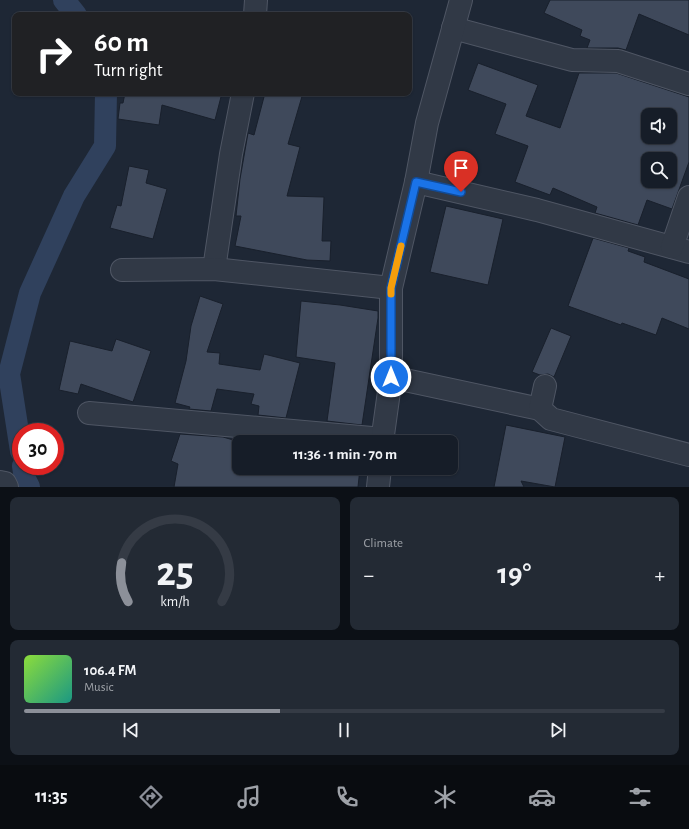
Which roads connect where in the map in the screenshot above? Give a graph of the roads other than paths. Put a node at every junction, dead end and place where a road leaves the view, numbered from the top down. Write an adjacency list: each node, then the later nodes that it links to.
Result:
1 (256, 0): 3 (street)
2 (461, 0): 4 (street)
3 (255, 12)
4 (453, 28): 5 (street); 7 (street)
5 (689, 84)
6 (242, 96): 10 (street)
7 (416, 182): 9 (street); 12 (street)
8 (689, 197): 9 (street)
9 (681, 249)
10 (214, 269): 11 (street); 12 (street)
11 (122, 270)
12 (391, 288): 13 (street)
13 (391, 377): 15 (street); 18 (street)
14 (545, 386): 15 (street)
15 (540, 410): 19 (street)
16 (89, 413): 17 (street)
17 (328, 435)
18 (383, 435)
19 (689, 455)
20 (379, 475): 23 (street)
21 (0, 482): 22 (street)
22 (7, 487)
23 (378, 487)

